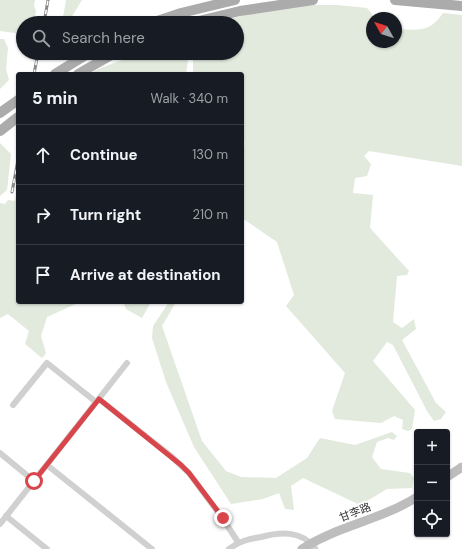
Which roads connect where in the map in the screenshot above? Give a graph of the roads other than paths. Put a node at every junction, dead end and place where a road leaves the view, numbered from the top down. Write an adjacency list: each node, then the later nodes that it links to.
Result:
1 (235, 0): 5 (main road)
2 (313, 0): 6 (main road)
3 (395, 0): 4 (main road)
4 (462, 6)
5 (172, 16)
6 (219, 16)
7 (77, 60): 9 (main road)
8 (103, 60): 10 (main road)
9 (58, 72)
10 (82, 72)
11 (16, 102): 12 (main road)
12 (1, 113)
13 (16, 119): 14 (main road)
14 (0, 131)
15 (127, 363): 16 (street)
16 (98, 400): 17 (street); 19 (street); 29 (street)
17 (13, 405)
18 (0, 453): 23 (street)
19 (47, 465): 23 (street); 32 (street)
20 (462, 467): 22 (main road)
21 (462, 474): 24 (main road)
22 (450, 475)
23 (34, 481): 27 (street)
24 (450, 483)
25 (414, 499): 30 (main road, 甘李路)
26 (414, 506): 30 (main road, 甘李路)
27 (6, 516): 28 (street); 31 (street)
28 (0, 524)
29 (238, 542): 30 (street); 33 (street)
30 (313, 546): 34 (main road, 甘李路)
31 (47, 549)
32 (152, 549)
33 (229, 549)
34 (302, 549)

